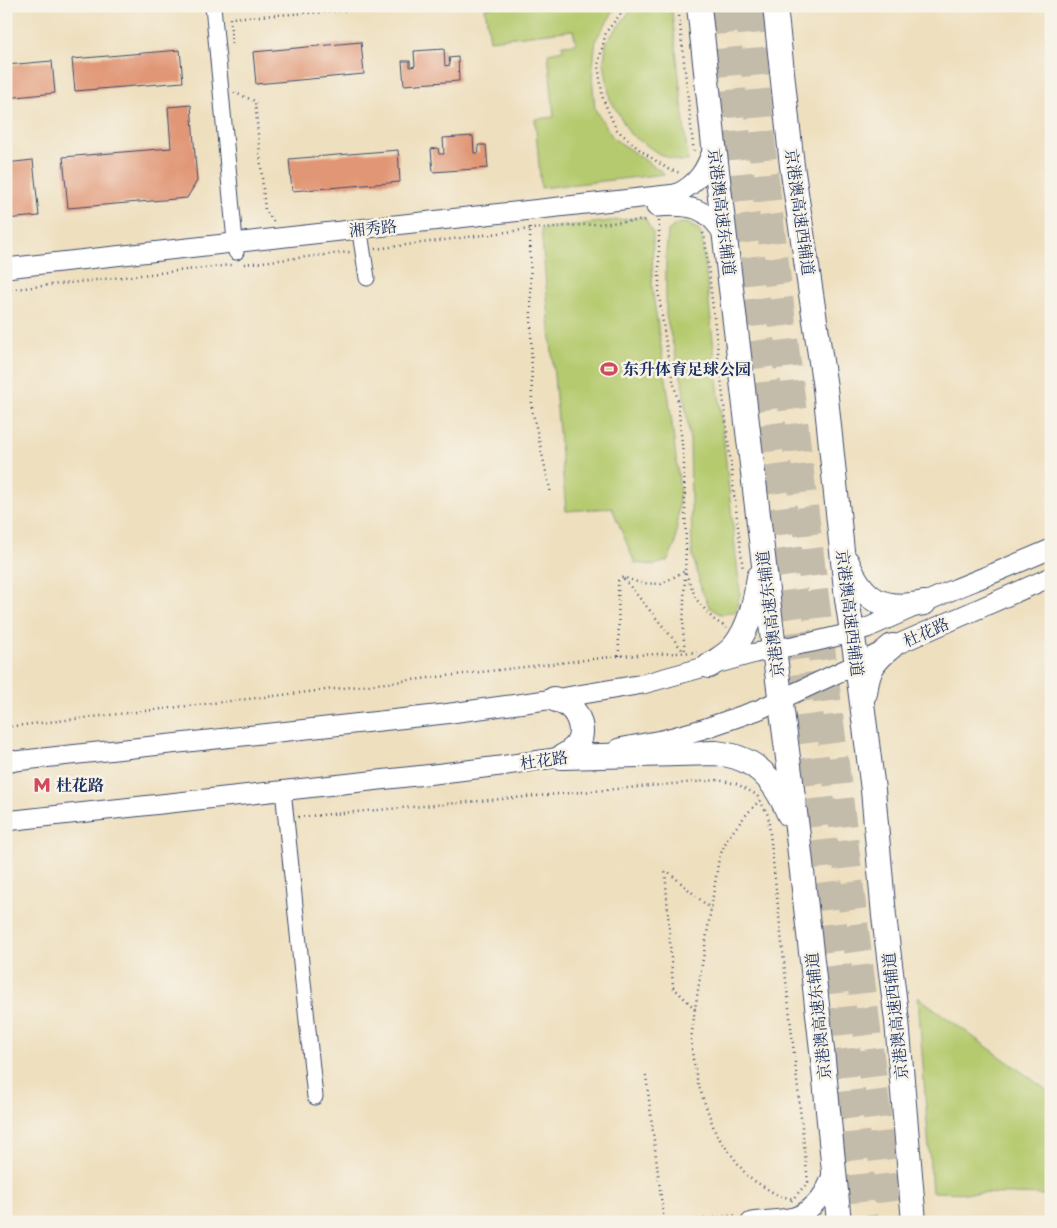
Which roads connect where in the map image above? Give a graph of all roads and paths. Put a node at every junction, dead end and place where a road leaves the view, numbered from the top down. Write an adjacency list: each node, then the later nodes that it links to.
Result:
1 (213, 6): 18 (street)
2 (446, 6): 7 (path)
3 (627, 6): 11 (path)
4 (678, 6): 10 (path)
5 (699, 6): 9 (main road, 京港澳高速东辅道)
6 (775, 6): 24 (main road, 京港澳高速西辅道)
7 (232, 46)
8 (234, 84): 13 (path)
9 (714, 146): 16 (main road, 京港澳高速东辅道); 18 (street, 湘秀路)
10 (694, 159)
11 (679, 178)
12 (659, 213): 14 (street, 湘秀路); 14 (path); 16 (street, 湘秀路); 28 (path)
13 (274, 224)
14 (530, 225): 17 (street, 湘秀路); 17 (path); 23 (path)
15 (702, 229): 27 (path)
16 (726, 238): 26 (main road, 京港澳高速东辅道)
17 (362, 245): 18 (street, 湘秀路); 18 (path); 21 (street)
18 (237, 256): 19 (street, 湘秀路); 20 (street, 湘秀路); 22 (path)
19 (6, 268)
20 (6, 278)
21 (367, 278)
22 (6, 290)
23 (551, 494)
24 (841, 547): 31 (main road); 32 (main road, 京港澳高速西辅道)
25 (1051, 549): 31 (street, 杜花路)
26 (763, 551): 35 (main road, 京港澳高速东辅道); 38 (main road)
27 (743, 570)
28 (685, 571): 30 (path); 33 (path); 36 (path)
29 (1051, 576): 34 (street, 杜花路)
30 (623, 577): 36 (path); 37 (path)
31 (924, 603): 32 (street, 杜花路)
32 (851, 633): 35 (street, 杜花路); 39 (main road, 京港澳高速西辅道)
33 (725, 634)
34 (892, 646): 39 (street, 杜花路); 42 (main road)
35 (774, 649): 38 (street, 杜花路); 41 (main road, 京港澳高速东辅道)
36 (685, 653): 37 (path); 38 (path)
37 (619, 656): 43 (path)
38 (704, 659): 40 (street, 杜花路)
39 (857, 664): 41 (street, 杜花路); 42 (main road, 京港澳高速西辅道)
40 (554, 699): 44 (main road); 45 (street, 杜花路)
41 (781, 700): 44 (street, 杜花路); 52 (main road, 京港澳高速东辅道)
42 (864, 722): 64 (main road, 京港澳高速西辅道)
43 (6, 727)
44 (562, 757): 46 (street, 杜花路); 52 (main road)
45 (8, 761)
46 (283, 790): 48 (street, 杜花路); 49 (street)
47 (760, 800): 49 (path); 53 (path); 58 (path)
48 (29, 818): 50 (street, 杜花路); 51 (street)
49 (286, 818): 56 (street)
50 (6, 821)
51 (6, 827)
52 (798, 836): 57 (main road, 京港澳高速东辅道)
53 (711, 909): 54 (path); 54 (path)
54 (695, 1009): 58 (path)
55 (646, 1075): 61 (path)
56 (316, 1097)
57 (834, 1167): 60 (street); 63 (main road, 京港澳高速东辅道)
58 (793, 1199): 59 (path)
59 (788, 1205)
60 (748, 1218): 62 (path)
61 (664, 1222)
62 (679, 1222)
63 (839, 1222)
64 (914, 1222)

